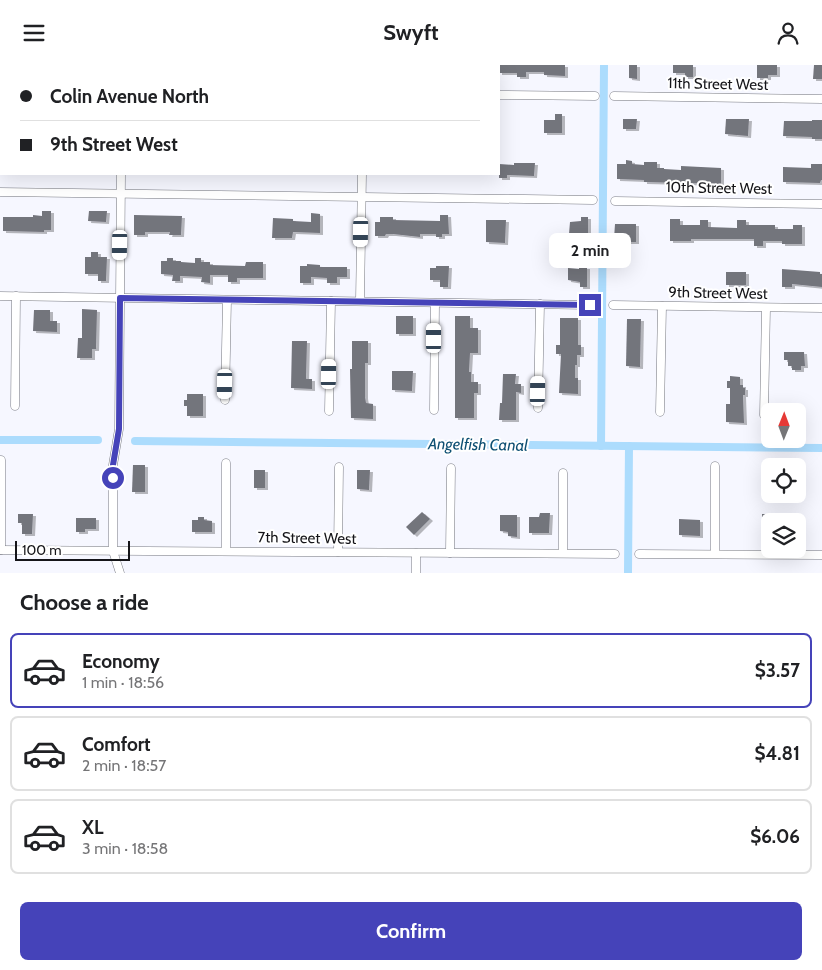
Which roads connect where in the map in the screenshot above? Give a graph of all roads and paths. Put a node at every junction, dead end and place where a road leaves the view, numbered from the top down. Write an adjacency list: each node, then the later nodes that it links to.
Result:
1 (500, 95): 2 (street)
2 (595, 96)
3 (614, 96): 4 (street, 11th Street West)
4 (822, 99)
5 (121, 175): 8 (street)
6 (362, 175): 9 (street)
7 (0, 191): 8 (street)
8 (121, 193): 9 (street); 15 (street)
9 (361, 197): 10 (street); 18 (street)
10 (593, 200)
11 (615, 201): 12 (street, 10th Street West)
12 (822, 203)
13 (0, 296): 14 (street)
14 (16, 297): 15 (street); 28 (street)
15 (120, 298): 16 (street); 40 (street)
16 (227, 300): 17 (street); 26 (street)
17 (330, 301): 18 (street); 31 (street)
18 (360, 301): 19 (street)
19 (435, 303): 20 (street); 30 (street)
20 (540, 304): 21 (street); 29 (street)
21 (590, 305)
22 (613, 305): 23 (street, 9th Street West)
23 (662, 306): 24 (street, 9th Street West); 32 (street)
24 (766, 307): 25 (street, 9th Street West); 27 (street)
25 (822, 308)
26 (225, 401)
27 (764, 403)
28 (15, 405)
29 (538, 408)
30 (434, 409)
31 (329, 411)
32 (660, 412)
33 (1, 460): 39 (street)
34 (226, 463): 41 (street)
35 (714, 465): 48 (street)
36 (339, 467): 42 (street)
37 (451, 468): 44 (street)
38 (563, 473): 45 (street)
39 (0, 550): 40 (street, 7th Street West)
40 (113, 551): 41 (street, 7th Street West); 50 (street)
41 (226, 551): 42 (street, 7th Street West)
42 (338, 552): 43 (street, 7th Street West)
43 (416, 553): 44 (street, 7th Street West); 51 (street)
44 (450, 553): 45 (street, 7th Street West)
45 (564, 553): 46 (street, 7th Street West)
46 (615, 554)
47 (639, 554): 48 (street)
48 (715, 555): 49 (street)
49 (822, 555)
50 (120, 573)
51 (416, 573)

